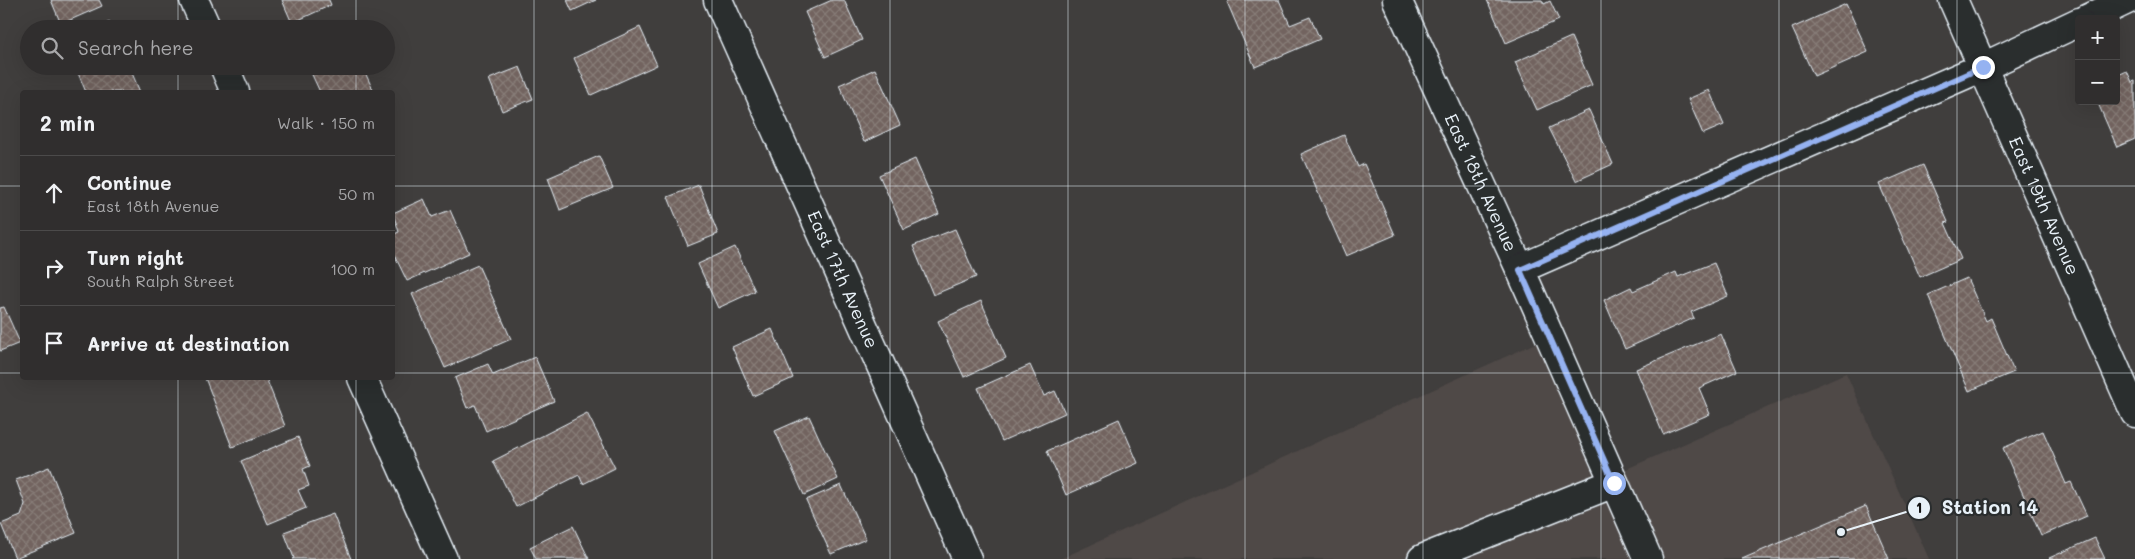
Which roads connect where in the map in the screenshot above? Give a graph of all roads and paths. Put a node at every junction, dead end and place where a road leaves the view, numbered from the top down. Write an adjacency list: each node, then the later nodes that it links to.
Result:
1 (194, 0): 7 (street)
2 (718, 0): 17 (street, East 17th Avenue)
3 (1397, 0): 12 (street, East 18th Avenue)
4 (1953, 0): 9 (street, East 19th Avenue)
5 (2127, 0): 6 (street)
6 (2095, 15)
7 (203, 20)
8 (2075, 24): 9 (street)
9 (1983, 67): 12 (street); 14 (street, East 19th Avenue)
10 (228, 75): 11 (street)
11 (234, 90)
12 (1520, 270): 15 (street, East 18th Avenue)
13 (363, 380): 16 (street)
14 (2135, 412)
15 (1614, 483): 18 (street); 19 (street, East 18th Avenue)
16 (443, 559)
17 (967, 559)
18 (1422, 559)
19 (1648, 559)

